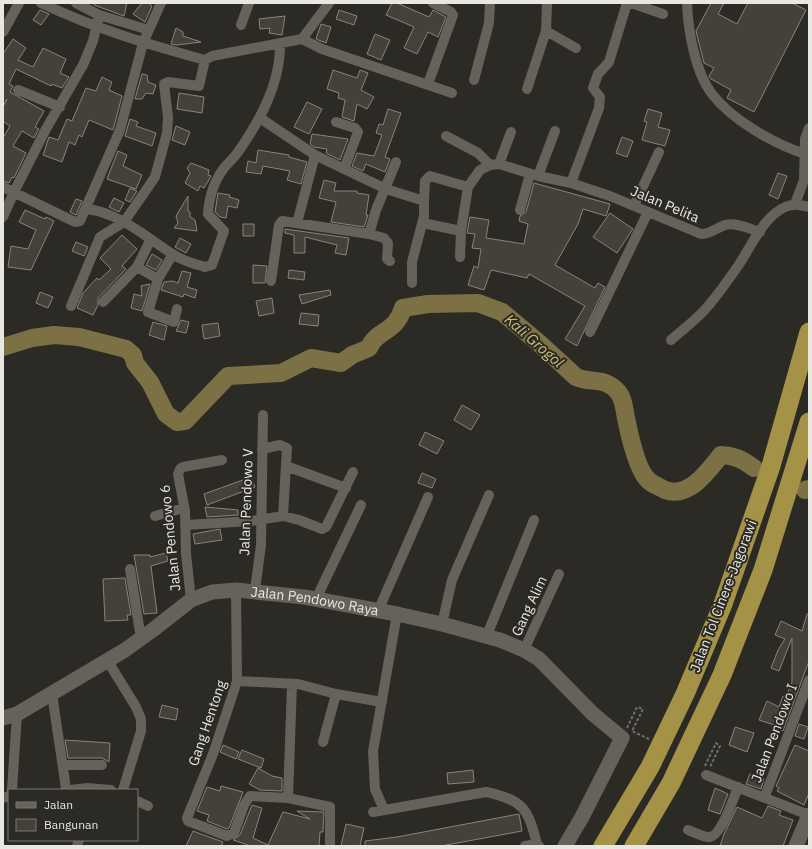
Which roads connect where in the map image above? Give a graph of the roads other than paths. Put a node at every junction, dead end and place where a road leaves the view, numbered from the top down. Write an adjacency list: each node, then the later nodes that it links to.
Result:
1 (19, 3): 19 (street)
2 (41, 3): 16 (street)
3 (76, 3): 14 (street)
4 (161, 3): 17 (street)
5 (249, 3): 15 (street)
6 (329, 3): 20 (street)
7 (433, 3): 26 (street)
8 (490, 3): 25 (street)
9 (547, 3): 18 (street)
10 (627, 3): 44 (street)
11 (631, 3): 13 (street)
12 (687, 3): 38 (street)
13 (663, 14)
14 (99, 15): 16 (street); 17 (street)
15 (241, 26)
16 (96, 28): 22 (street); 30 (street)
17 (149, 30): 22 (street)
18 (546, 31): 23 (street); 27 (street)
19 (3, 32)
20 (302, 39): 21 (street); 26 (street)
21 (280, 43): 24 (street); 31 (street)
22 (143, 44): 24 (street); 52 (street)
23 (576, 48)
24 (205, 60): 56 (street)
25 (474, 80)
26 (428, 84): 29 (street)
27 (527, 89)
28 (18, 90): 30 (street)
29 (452, 93)
30 (60, 107): 48 (street)
31 (260, 118): 39 (street); 63 (street)
32 (336, 122): 42 (street)
33 (809, 128): 38 (street)
34 (555, 131): 43 (street)
35 (511, 132): 41 (street)
36 (446, 136): 41 (street)
37 (659, 152): 50 (street)
38 (805, 154): 51 (street)
39 (315, 155): 42 (street); 57 (street)
40 (396, 162): 47 (street)
41 (495, 164): 43 (street, Jalan Pelita); 46 (street)
42 (344, 169): 47 (street)
43 (534, 175): 44 (street, Jalan Pelita); 53 (street)
44 (571, 183): 50 (street, Jalan Pelita)
45 (3, 186): 48 (street)
46 (468, 187): 49 (street); 59 (street)
47 (386, 189): 49 (street); 61 (street)
48 (14, 192): 52 (street); 55 (street)
49 (424, 201): 58 (street)
50 (634, 206): 54 (street, Jalan Pelita)
51 (802, 206): 60 (street)
52 (86, 209): 56 (street)
53 (520, 210)
54 (648, 212): 60 (street, Jalan Pelita); 73 (street)
55 (3, 217)
56 (124, 222): 62 (street); 71 (street)
57 (297, 223): 61 (street); 68 (street)
58 (423, 223): 59 (street); 69 (street)
59 (461, 231): 64 (street)
60 (760, 232): 75 (street)
61 (369, 234): 65 (street)
62 (151, 239): 63 (street); 66 (street)
63 (173, 254): 67 (street)
64 (460, 257)
65 (390, 261)
66 (137, 267): 67 (street); 70 (street)
67 (158, 279): 72 (street)
68 (271, 281)
69 (412, 283)
70 (103, 302)
71 (71, 306)
72 (177, 309)
73 (590, 332)
74 (809, 332): 132 (highway, Jalan Tol Cinere-Jagorawi)
75 (671, 340)
76 (263, 415): 78 (street, Jalan Pendowo V)
77 (809, 422): 133 (highway, Jalan Tol Cinere-Jagorawi)
78 (262, 449): 80 (street); 89 (street, Jalan Pendowo V)
79 (222, 460): 86 (street, Jalan Pendowo 6)
80 (286, 466): 82 (street); 88 (street)
81 (353, 472): 82 (street)
82 (346, 488): 88 (street)
83 (489, 495): 100 (street)
84 (428, 498): 98 (street)
85 (361, 505): 96 (street)
86 (184, 508): 87 (street); 91 (street, Jalan Pendowo 6)
87 (155, 516)
88 (283, 516): 89 (street)
89 (260, 520): 91 (street); 95 (street, Jalan Pendowo V)
90 (534, 520): 101 (street)
91 (186, 525): 97 (street, Jalan Pendowo 6)
92 (130, 569): 102 (street)
93 (559, 574): 103 (street, Gang Alim)
94 (236, 590): 95 (street, Jalan Pendowo Raya); 97 (street, Jalan Pendowo Raya); 106 (street, Gang Hentong)
95 (256, 590): 96 (street, Jalan Pendowo Raya)
96 (316, 599): 98 (street, Jalan Pendowo Raya)
97 (191, 600): 102 (street, Jalan Pendowo Raya)
98 (378, 611): 99 (street, Jalan Pendowo Raya)
99 (397, 614): 100 (street, Jalan Pendowo Raya); 110 (street)
100 (442, 624): 101 (street, Jalan Pendowo Raya)
101 (487, 635): 103 (street, Jalan Pendowo Raya)
102 (141, 639): 104 (street, Jalan Pendowo Raya)
103 (524, 650): 131 (street, Jalan Pendowo Raya)
104 (107, 660): 108 (street, Jalan Pendowo Raya); 119 (street)
105 (809, 680): 120 (street, Jalan Pendowo I)
106 (236, 681): 107 (street); 121 (street, Gang Hentong)
107 (292, 684): 109 (street); 121 (street)
108 (52, 692): 111 (street, Jalan Pendowo Raya); 113 (street)
109 (336, 694): 110 (street); 112 (street)
110 (382, 702): 124 (street)
111 (10, 716): 117 (street)
112 (323, 742)
113 (63, 765): 114 (street); 118 (street)
114 (102, 765)
115 (705, 771): 116 (street)
116 (738, 787): 120 (street); 127 (street)
117 (12, 789)
118 (66, 789)
119 (123, 789)
120 (765, 796): 126 (street)
121 (288, 798): 129 (street)
122 (138, 801): 123 (street)
123 (148, 806)
124 (384, 810): 125 (street); 128 (street)
125 (373, 812)
126 (809, 815): 134 (street)
127 (688, 830)
128 (538, 845): 130 (street)
129 (330, 846)
130 (525, 846)
131 (565, 846)
132 (604, 846)
133 (634, 846)
134 (796, 846)

